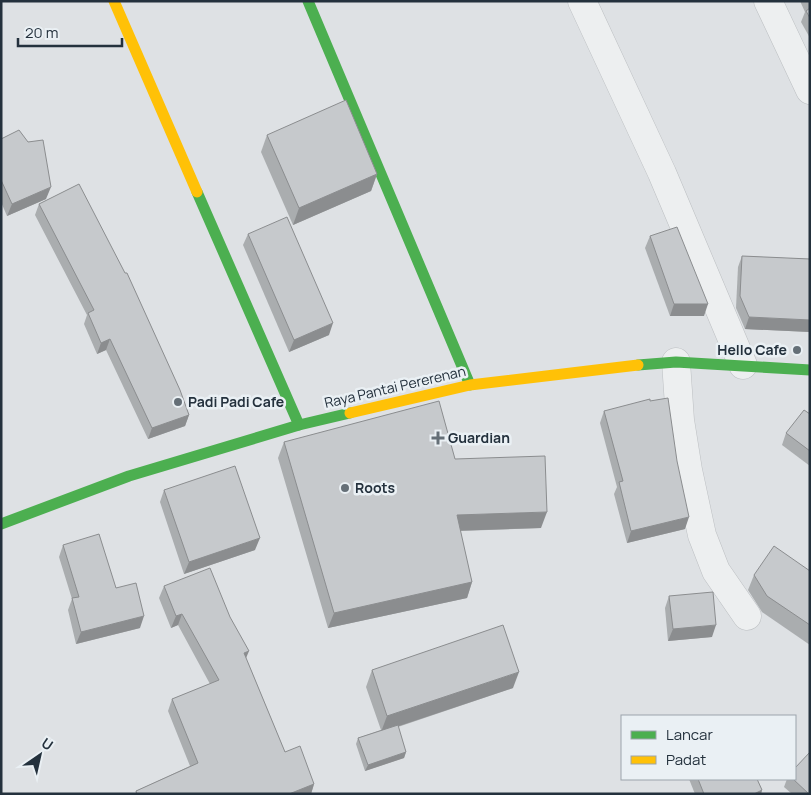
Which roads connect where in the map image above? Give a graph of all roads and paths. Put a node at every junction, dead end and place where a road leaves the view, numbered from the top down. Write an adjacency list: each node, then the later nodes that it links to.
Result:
1 (114, 1): 10 (street)
2 (308, 1): 9 (street)
3 (582, 1): 7 (street)
4 (768, 1): 5 (street)
5 (810, 90)
6 (676, 362): 7 (street, Raya Pantai Pererenan); 9 (street, Raya Pantai Pererenan); 12 (street)
7 (743, 365): 8 (street, Raya Pantai Pererenan)
8 (810, 370)
9 (470, 385): 10 (street, Raya Pantai Pererenan)
10 (299, 425): 11 (street, Raya Pantai Pererenan)
11 (1, 524)
12 (747, 616)

